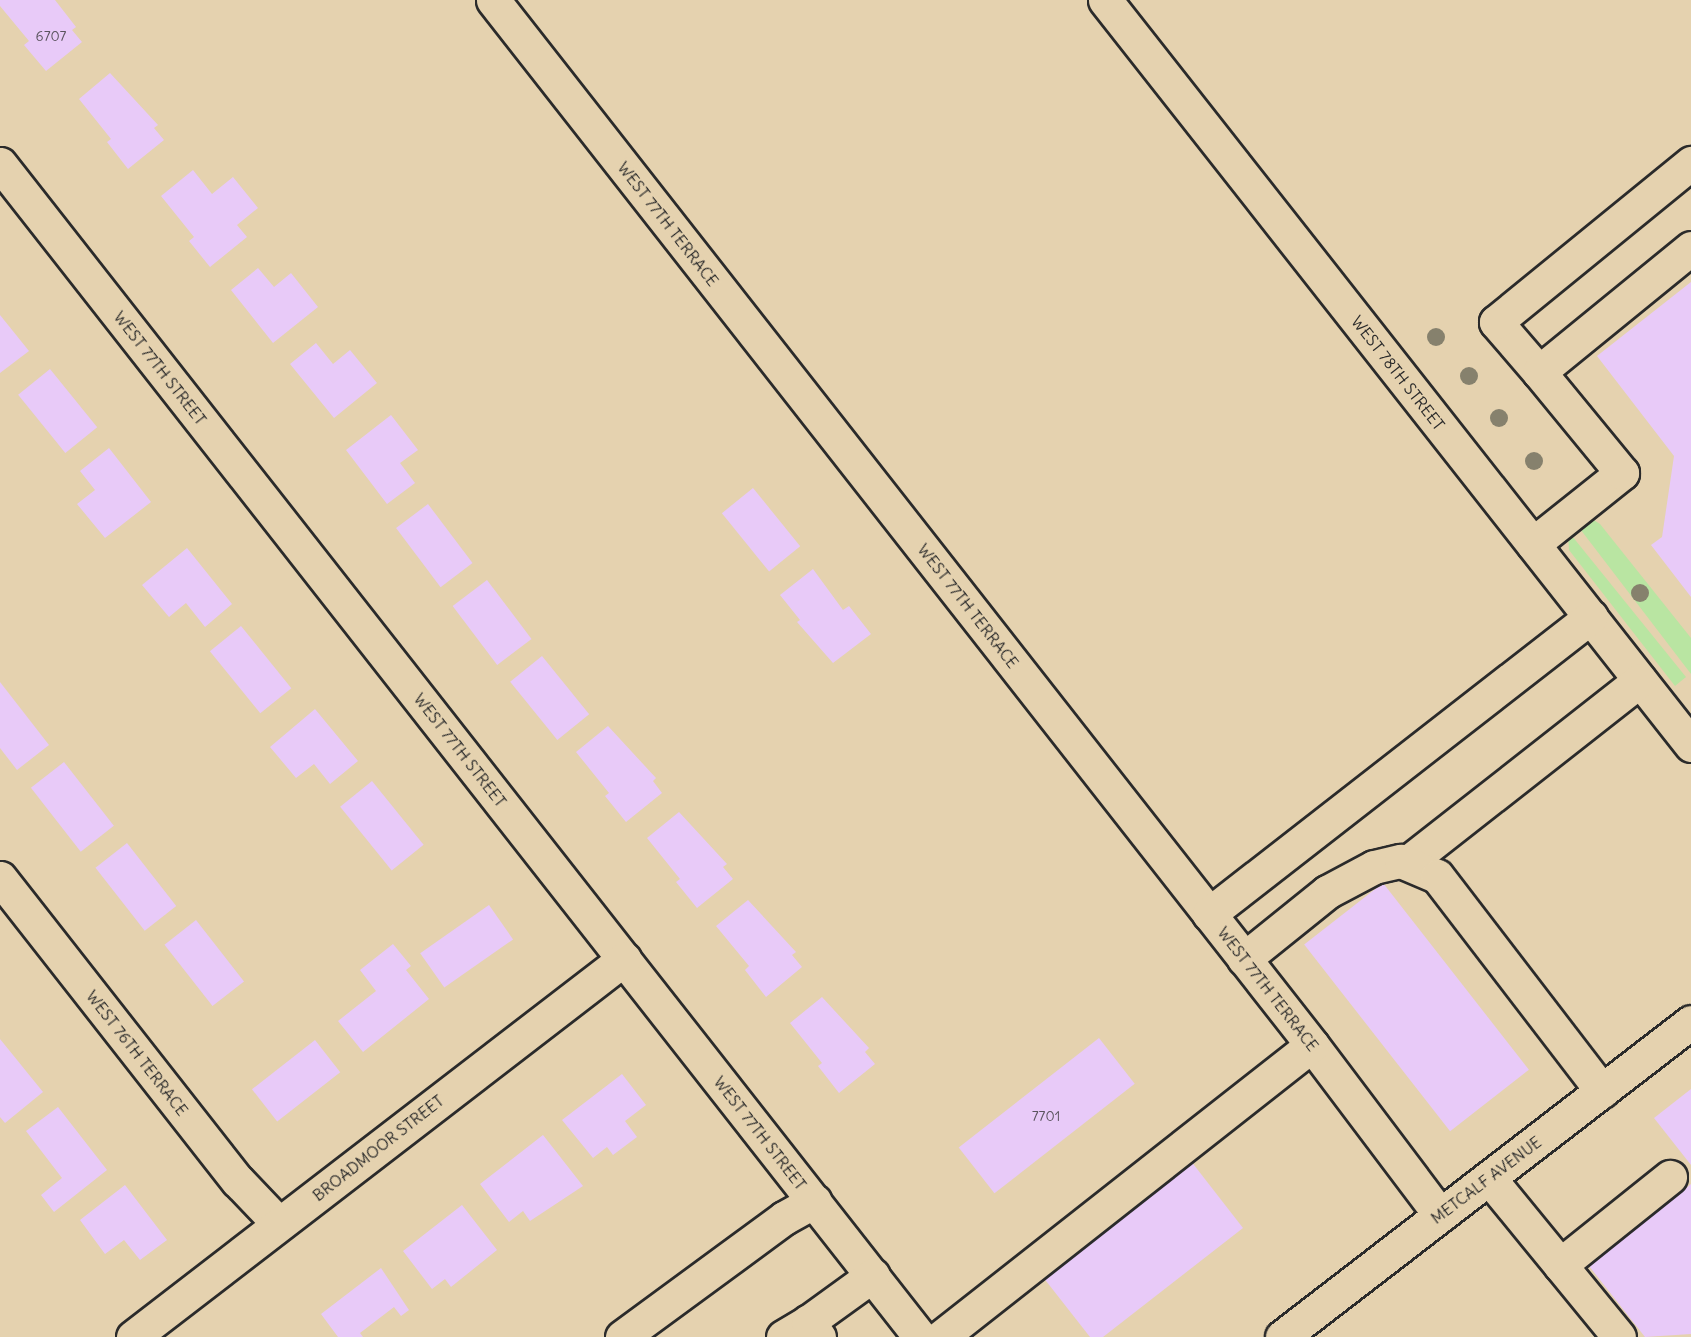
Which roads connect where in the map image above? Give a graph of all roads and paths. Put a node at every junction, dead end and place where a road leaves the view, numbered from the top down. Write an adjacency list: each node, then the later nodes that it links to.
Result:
1 (493, 0): 13 (street, WEST 77TH TERRACE)
2 (1105, 0): 7 (street, WEST 78TH STREET)
3 (1691, 163): 6 (street)
4 (0, 164): 14 (street, WEST 77TH STREET)
5 (1691, 248): 6 (street)
6 (1539, 372): 7 (street)
7 (1533, 544): 8 (street, WEST 78TH STREET)
8 (1591, 617): 9 (street, WEST 78TH STREET); 13 (street)
9 (1640, 680): 10 (street, WEST 78TH STREET); 11 (street)
10 (1691, 745)
11 (1407, 864): 15 (street); 18 (street)
12 (0, 878): 23 (street, WEST 76TH TERRACE)
13 (1209, 914): 15 (street, WEST 77TH TERRACE)
14 (624, 959): 21 (street, WEST 77TH STREET); 23 (street, BROADMOOR STREET)
15 (1244, 959): 17 (street, WEST 77TH TERRACE)
16 (1691, 1022): 18 (street, METCALF AVENUE)
17 (1312, 1045): 22 (street, WEST 77TH TERRACE); 31 (street)
18 (1602, 1091): 20 (street, METCALF AVENUE)
19 (1670, 1177): 24 (street)
20 (1489, 1178): 22 (street, METCALF AVENUE); 24 (street)
21 (814, 1202): 25 (street, WEST 77TH STREET); 27 (street)
22 (1440, 1215): 28 (street, METCALF AVENUE)
23 (279, 1224): 29 (street, BROADMOOR STREET)
24 (1560, 1265): 32 (street)
25 (873, 1275): 26 (street); 30 (street, WEST 77TH STREET)
26 (803, 1332)
27 (624, 1336)
28 (1284, 1336)
29 (133, 1337)
30 (920, 1337)
31 (941, 1337)
32 (1619, 1337)

